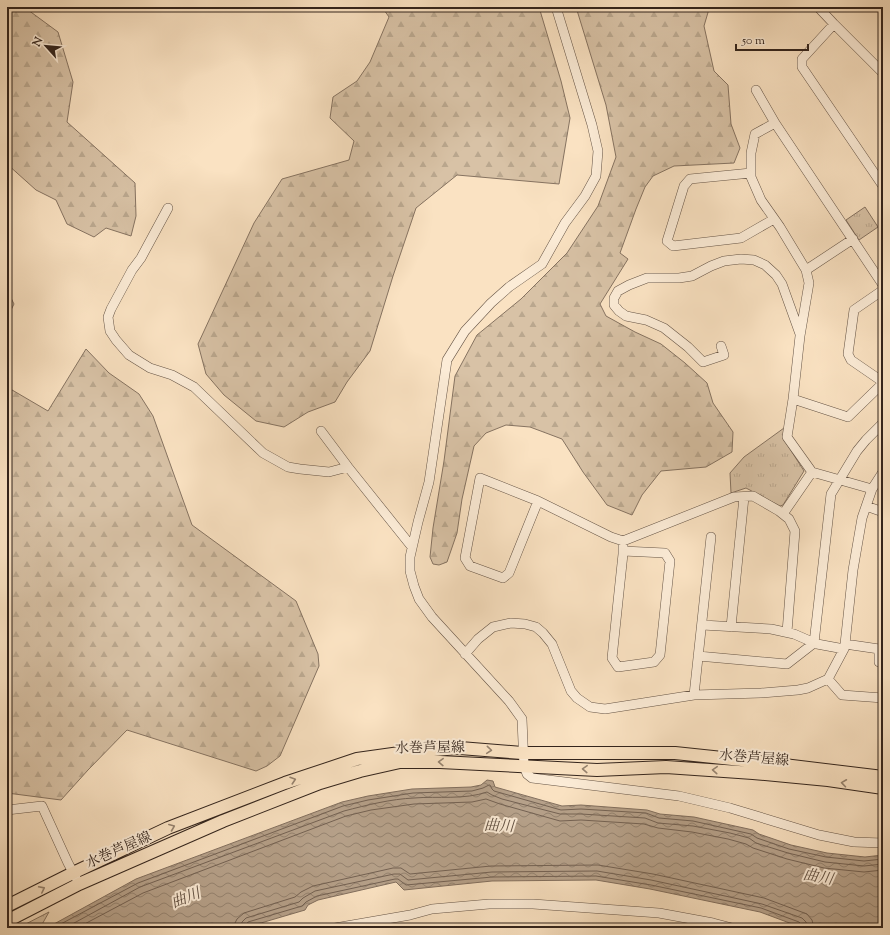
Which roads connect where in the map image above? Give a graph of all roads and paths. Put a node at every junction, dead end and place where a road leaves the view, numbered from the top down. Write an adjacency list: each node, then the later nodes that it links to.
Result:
1 (556, 7): 33 (street)
2 (818, 7): 3 (street)
3 (834, 24): 4 (street); 8 (street)
4 (883, 73)
5 (756, 90): 6 (street)
6 (775, 122): 7 (street); 11 (street)
7 (751, 173): 10 (street); 10 (street)
8 (882, 180)
9 (168, 208): 21 (street)
10 (774, 219): 12 (street)
11 (853, 239): 12 (street); 13 (street)
12 (806, 270): 15 (street)
13 (883, 285)
14 (883, 290): 17 (street)
15 (800, 336): 16 (street); 18 (street)
16 (721, 346)
17 (883, 383): 18 (street)
18 (793, 399): 22 (street)
19 (883, 423): 24 (street)
20 (321, 431): 21 (street)
21 (348, 467): 33 (street)
22 (812, 472): 24 (street); 30 (street)
23 (883, 472): 25 (street)
24 (840, 480): 25 (street); 38 (street)
25 (872, 489): 28 (street)
26 (744, 497): 30 (street); 32 (street); 36 (street)
27 (538, 500): 27 (street); 32 (street)
28 (866, 506): 29 (street); 39 (street)
29 (883, 512)
30 (783, 514): 37 (street)
31 (711, 537): 35 (street)
32 (623, 541): 34 (street)
33 (412, 547): 40 (street)
34 (623, 551): 34 (street)
35 (702, 625): 36 (street); 41 (street)
36 (731, 627): 37 (street)
37 (787, 632): 38 (street)
38 (814, 643): 39 (street); 41 (street)
39 (844, 647): 42 (street); 43 (street)
40 (465, 654): 44 (street); 46 (street)
41 (698, 656): 44 (street)
42 (883, 663)
43 (828, 679): 44 (street); 45 (street)
44 (694, 695)
45 (883, 698)
46 (524, 753): 47 (street); 48 (main road, 水巻芦屋線); 52 (main road, 水巻芦屋線, one-way to 46)
47 (524, 766): 49 (main road, 水巻芦屋線, one-way to 47); 51 (street); 53 (main road, 水巻芦屋線, one-way to 53)
48 (883, 777)
49 (883, 788)
50 (7, 810): 52 (street)
51 (883, 843)
52 (73, 873): 53 (street); 54 (main road, 水巻芦屋線, one-way to 52)
53 (79, 884): 55 (main road, 水巻芦屋線)
54 (8, 906): 55 (street)
55 (10, 919)
56 (335, 928): 57 (street)
57 (732, 928)

